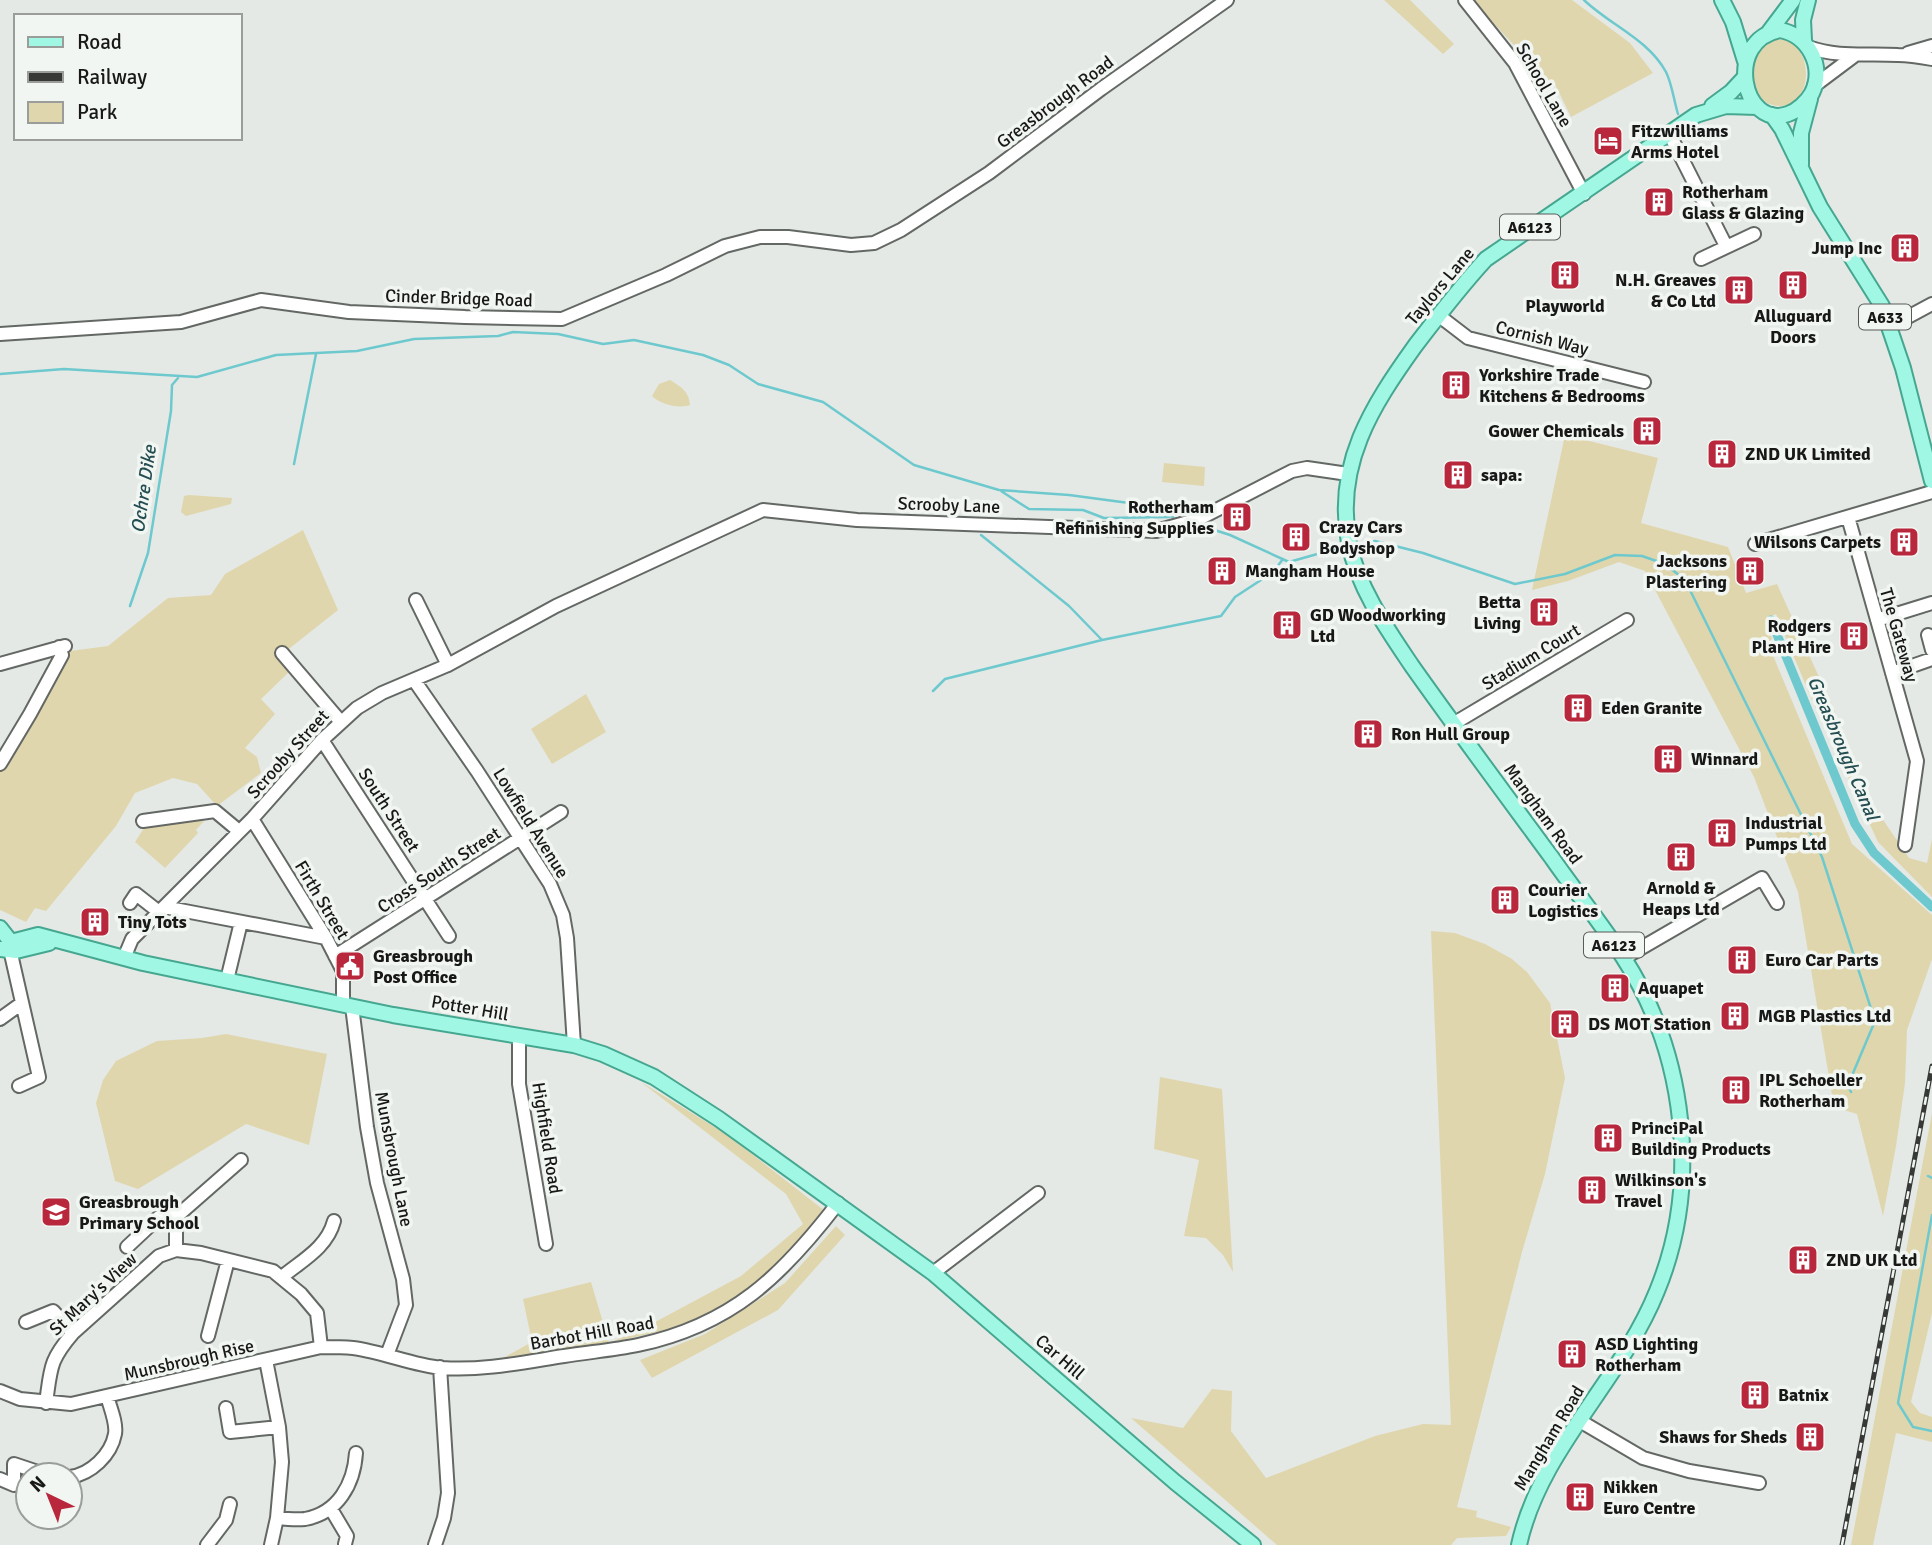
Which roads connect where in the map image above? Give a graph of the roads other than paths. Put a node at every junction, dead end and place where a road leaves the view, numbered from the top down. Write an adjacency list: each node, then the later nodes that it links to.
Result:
1 (1227, 0): 22 (street, Greasbrough Road)
2 (1465, 0): 21 (street, School Lane)
3 (1722, 0): 6 (main road)
4 (1793, 0): 7 (main road)
5 (1808, 0): 8 (main road)
6 (1733, 22): 7 (main road); 13 (main road)
7 (1765, 34): 8 (main road); 13 (main road)
8 (1806, 43): 11 (street); 15 (main road, A633)
9 (1932, 47): 10 (street)
10 (1901, 55): 11 (street); 12 (street)
11 (1854, 56): 15 (street)
12 (1932, 59)
13 (1745, 61): 14 (main road)
14 (1745, 77): 16 (main road); 17 (main road, Taylors Lane / A6123)
15 (1813, 90): 18 (main road); 20 (main road, A633)
16 (1757, 107): 17 (main road, Taylors Lane / A6123); 18 (main road, A633)
17 (1705, 111): 19 (main road, Taylors Lane / A6123)
18 (1772, 116): 20 (main road, A633)
19 (1669, 133): 21 (main road, Taylors Lane / A6123); 24 (street)
20 (1801, 170): 33 (main road, A633)
21 (1584, 194): 27 (main road, Taylors Lane / A6123)
22 (901, 230): 29 (street, Cinder Bridge Road)
23 (1754, 233): 24 (street)
24 (1726, 246): 25 (street)
25 (1701, 259)
26 (1932, 304): 28 (street)
27 (1438, 315): 30 (main road, Taylors Lane / A6123); 31 (street, Cornish Way)
28 (1906, 318)
29 (0, 334)
30 (1390, 381): 32 (main road, Mangham Road / A6123)
31 (1644, 382)
32 (1348, 474): 39 (street, Scrooby Lane); 51 (main road, Mangham Road / A6123)
33 (1932, 481)
34 (1932, 492): 35 (street)
35 (1848, 517): 36 (street); 41 (street, The Gateway)
36 (1755, 544)
37 (416, 600): 47 (street)
38 (1932, 603): 41 (street)
39 (556, 607): 47 (street, Scrooby Street)
40 (1627, 620): 51 (street, Stadium Court)
41 (1877, 620): 48 (street, The Gateway)
42 (1928, 635): 43 (street)
43 (1932, 650)
44 (282, 653): 50 (street)
45 (1932, 659): 48 (street)
46 (0, 664): 53 (street)
47 (448, 665): 49 (street, Scrooby Street)
48 (1892, 673): 59 (street, The Gateway)
49 (414, 680): 50 (street, Scrooby Street); 58 (street, Lowfield Avenue)
50 (341, 721): 52 (street, Scrooby Street)
51 (1453, 724): 71 (main road, Mangham Road / A6123)
52 (322, 740): 55 (street, Scrooby Street); 60 (street, South Street)
53 (1, 761)
54 (561, 812): 58 (street, Cross South Street)
55 (253, 819): 57 (street, Scrooby Street); 67 (street, Firth Street)
56 (143, 821): 57 (street)
57 (239, 831): 63 (street, Scrooby Street)
58 (520, 838): 60 (street, Cross South Street); 77 (street, Lowfield Avenue)
59 (1905, 845)
60 (427, 900): 66 (street, South Street); 69 (street, Cross South Street)
61 (130, 903): 63 (street)
62 (1777, 903): 71 (street)
63 (161, 910): 64 (street); 70 (street, Scrooby Street)
64 (241, 922): 67 (street); 72 (street)
65 (0, 928): 68 (main road)
66 (449, 936)
67 (326, 939): 69 (street, Firth Street)
68 (6, 951): 70 (main road, Potter Hill); 73 (street)
69 (335, 956): 74 (street, Firth Street)
70 (124, 958): 72 (main road, Potter Hill)
71 (1624, 958): 101 (main road, Mangham Road / A6123)
72 (227, 981): 74 (main road, Potter Hill)
73 (22, 1003): 75 (street); 78 (street)
74 (347, 1005): 76 (main road, Potter Hill); 94 (street, Munsbrough Lane)
75 (0, 1019)
76 (519, 1036): 77 (main road, Potter Hill); 84 (street, Highfield Road)
77 (574, 1045): 81 (main road, Potter Hill)
78 (19, 1086)
79 (241, 1160): 82 (street)
80 (1038, 1193): 88 (street)
81 (838, 1203): 88 (main road, Car Hill); 96 (street, Barbot Hill Road)
82 (176, 1217): 85 (street); 86 (street)
83 (334, 1222): 89 (street)
84 (546, 1244)
85 (127, 1247)
86 (176, 1250): 87 (street); 91 (street, St Mary's View)
87 (228, 1260): 89 (street); 92 (street)
88 (933, 1273): 113 (main road, Car Hill)
89 (282, 1278): 93 (street)
90 (26, 1322): 91 (street)
91 (73, 1333): 99 (street, St Mary's View)
92 (208, 1336)
93 (321, 1347): 94 (street, Munsbrough Rise); 95 (street, Munsbrough Rise)
94 (387, 1355): 96 (street, Barbot Hill Road)
95 (267, 1360): 98 (street, Munsbrough Rise); 102 (street)
96 (440, 1367): 112 (street)
97 (0, 1391): 99 (street, Munsbrough Rise)
98 (107, 1396): 99 (street, Munsbrough Rise); 104 (street)
99 (46, 1403)
100 (226, 1408): 102 (street)
101 (1580, 1420): 105 (street); 114 (main road, Mangham Road / A6123)
102 (279, 1427): 108 (street)
103 (356, 1453): 107 (street)
104 (84, 1474)
105 (1759, 1483)
106 (230, 1504): 110 (street)
107 (331, 1509): 108 (street); 109 (street)
108 (277, 1518): 111 (street)
109 (345, 1544)
110 (207, 1545)
111 (271, 1545)
112 (435, 1545)
113 (1253, 1545)
114 (1519, 1545)

